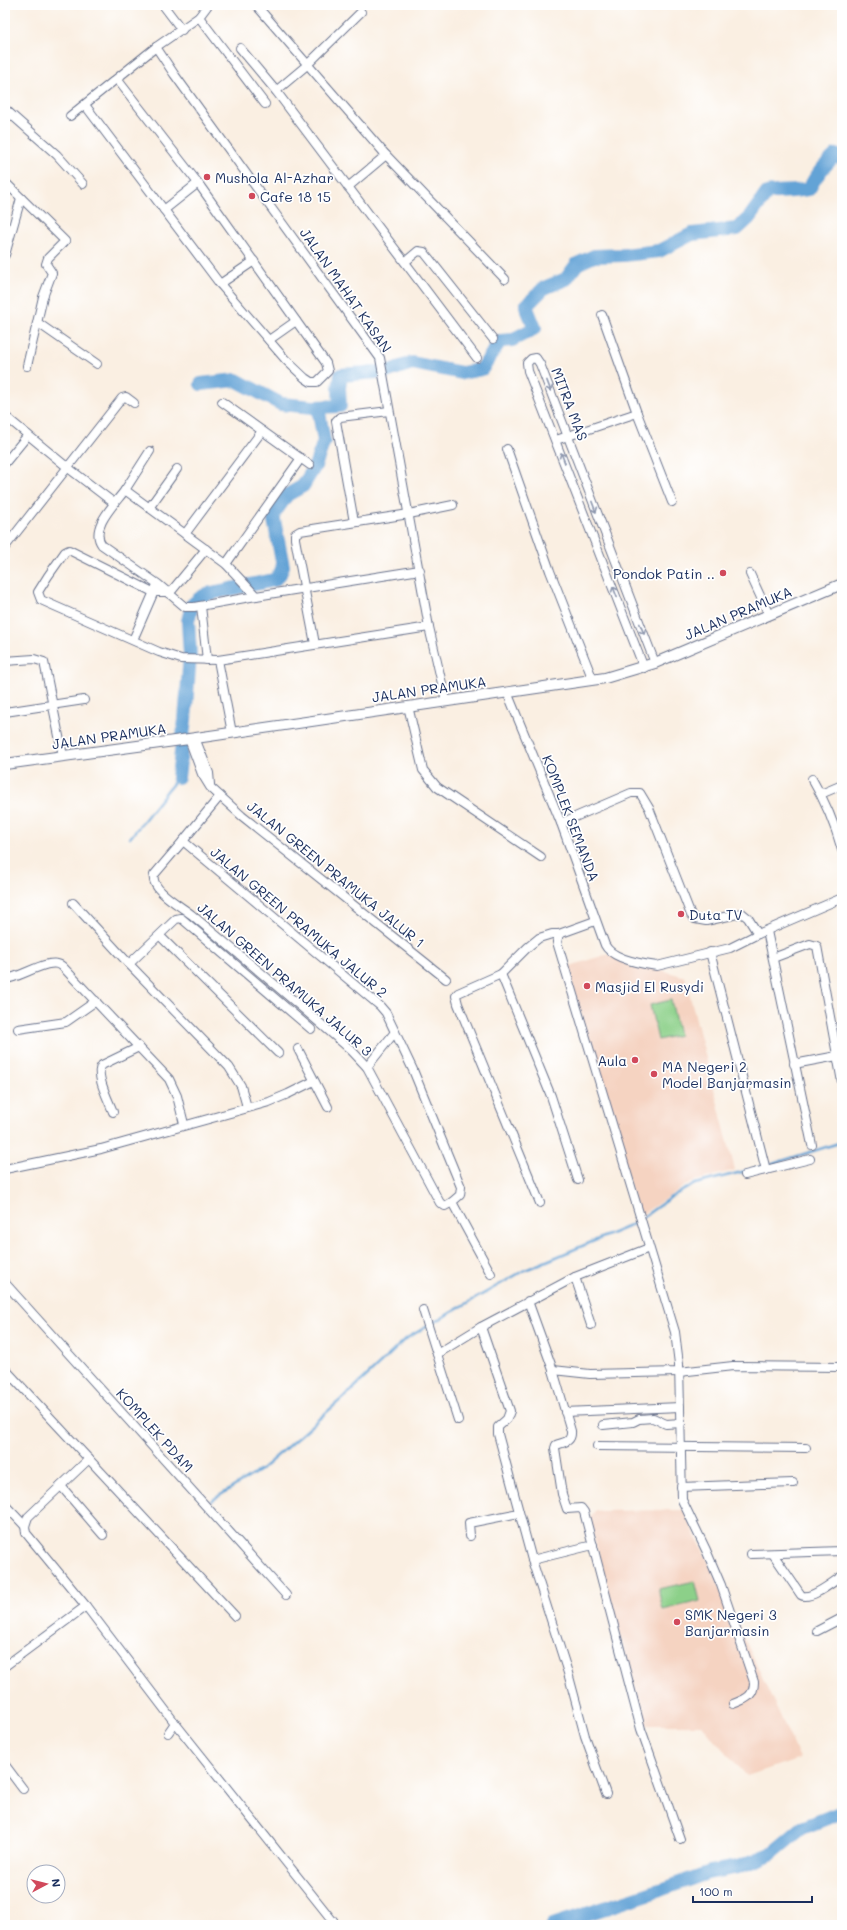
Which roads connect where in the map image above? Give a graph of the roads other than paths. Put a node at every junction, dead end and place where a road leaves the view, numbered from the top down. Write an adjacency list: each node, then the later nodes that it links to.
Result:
1 (163, 5): 6 (street)
2 (208, 5): 5 (street)
3 (256, 5): 9 (street)
4 (361, 12): 9 (street)
5 (199, 17): 6 (street); 12 (street)
6 (182, 30): 7 (street)
7 (156, 47): 10 (street); 38 (street, JALAN MAHAT KASAN)
8 (240, 48): 11 (street)
9 (307, 65): 11 (street); 16 (street)
10 (117, 79): 13 (street); 18 (street)
11 (276, 91): 20 (street)
12 (265, 104)
13 (85, 105): 15 (street); 22 (street)
14 (5, 108): 19 (street)
15 (70, 116)
16 (386, 155): 20 (street); 26 (street)
17 (5, 182): 21 (street)
18 (198, 183): 22 (street); 24 (street)
19 (83, 184)
20 (348, 187): 25 (street)
21 (21, 198): 23 (street); 30 (street)
22 (164, 210): 27 (street)
23 (5, 255)
24 (254, 261): 27 (street); 29 (street)
25 (405, 262): 32 (street); 33 (street)
26 (505, 279)
27 (220, 284): 31 (street)
28 (602, 315): 39 (street)
29 (296, 321): 31 (street); 31 (street)
30 (38, 323): 34 (street); 35 (street)
31 (269, 340)
32 (493, 340)
33 (477, 358)
34 (97, 364)
35 (27, 366)
36 (222, 402): 41 (street)
37 (134, 403): 50 (street)
38 (389, 411): 57 (street, JALAN MAHAT KASAN); 58 (street)
39 (637, 413): 43 (street); 53 (street)
40 (5, 416): 42 (street)
41 (262, 431): 47 (street); 61 (street)
42 (28, 435): 48 (street); 50 (street)
43 (568, 437): 44 (street); 44 (street, MITRA MAS, one-way to 43); 59 (street, MITRA MAS, one-way to 59)
44 (556, 440): 60 (street, MITRA MAS, one-way to 44)
45 (507, 449): 83 (street)
46 (150, 451): 52 (street)
47 (301, 458): 49 (street); 64 (street)
48 (5, 463)
49 (310, 465)
50 (67, 467): 54 (street); 62 (street)
51 (177, 469): 56 (street)
52 (125, 490): 54 (street); 56 (street)
53 (672, 502)
54 (114, 503): 67 (street)
55 (453, 505): 57 (street)
56 (149, 508): 61 (street)
57 (409, 514): 58 (street); 65 (street, JALAN MAHAT KASAN)
58 (354, 522): 69 (street)
59 (602, 529): 60 (street); 81 (street, MITRA MAS, one-way to 81)
60 (592, 533): 82 (street, MITRA MAS, one-way to 60)
61 (185, 534): 63 (street)
62 (5, 547)
63 (206, 549): 64 (street); 72 (street)
64 (226, 564): 70 (street)
65 (420, 570): 69 (street); 75 (street, JALAN MAHAT KASAN)
66 (750, 574): 74 (street)
67 (158, 584): 71 (street); 72 (street)
68 (842, 584): 74 (main road, JALAN PRAMUKA)
69 (304, 588): 70 (street); 77 (street)
70 (251, 590): 73 (street)
71 (154, 592): 72 (street); 76 (street); 76 (street)
72 (168, 593): 73 (street)
73 (195, 607): 78 (street)
74 (768, 615): 81 (main road, JALAN PRAMUKA)
75 (429, 627): 77 (street); 86 (street, JALAN MAHAT KASAN)
76 (133, 640): 78 (street)
77 (315, 644): 79 (street)
78 (207, 660): 79 (street)
79 (218, 660): 90 (street)
80 (5, 661): 87 (street)
81 (656, 663): 82 (main road, JALAN PRAMUKA)
82 (644, 668): 83 (main road, JALAN PRAMUKA)
83 (592, 680): 84 (main road, JALAN PRAMUKA)
84 (507, 692): 86 (main road, JALAN PRAMUKA); 98 (street, KOMPLEK SEMANDA)
85 (84, 700): 87 (street)
86 (446, 701): 88 (main road, JALAN PRAMUKA)
87 (52, 705): 89 (street); 92 (street)
88 (408, 706): 90 (main road, JALAN PRAMUKA); 102 (street)
89 (5, 712)
90 (232, 733): 91 (main road, JALAN PRAMUKA)
91 (187, 739): 92 (main road, JALAN PRAMUKA); 97 (street, JALAN GREEN PRAMUKA JALUR 1)
92 (63, 756): 93 (main road, JALAN PRAMUKA)
93 (5, 764)
94 (812, 779): 96 (street)
95 (842, 785): 96 (street)
96 (821, 794): 99 (street)
97 (220, 796): 100 (street); 115 (street, JALAN GREEN PRAMUKA JALUR 1)
98 (561, 823): 105 (street, KOMPLEK SEMANDA); 108 (street)
99 (839, 830): 101 (street)
100 (183, 842): 119 (street, JALAN GREEN PRAMUKA JALUR 2); 125 (street, JALAN GREEN PRAMUKA JALUR 3)
101 (842, 850)
102 (541, 857)
103 (842, 898): 106 (street)
104 (73, 903): 112 (street)
105 (595, 921): 107 (street); 110 (street, KOMPLEK SEMANDA)
106 (767, 931): 108 (street); 111 (street)
107 (559, 934): 113 (street); 140 (street)
108 (758, 934): 110 (street)
109 (160, 936): 112 (street); 118 (street); 122 (street)
110 (710, 952): 134 (street)
111 (773, 958): 123 (street); 124 (street)
112 (129, 964): 129 (street)
113 (501, 974): 137 (street); 139 (street)
114 (5, 979): 116 (street)
115 (446, 979)
116 (96, 1001): 117 (street); 120 (street)
117 (18, 1028)
118 (311, 1029)
119 (395, 1032): 125 (street); 138 (street, JALAN GREEN PRAMUKA JALUR 2)
120 (139, 1047): 130 (street); 131 (street)
121 (298, 1049): 126 (street)
122 (278, 1053)
123 (837, 1056): 124 (street); 127 (street)
124 (794, 1064): 132 (street)
125 (367, 1067): 138 (street, JALAN GREEN PRAMUKA JALUR 3)
126 (314, 1081): 128 (street); 129 (street)
127 (842, 1082)
128 (328, 1107)
129 (247, 1108): 131 (street)
130 (113, 1112)
131 (184, 1124): 135 (street)
132 (812, 1145)
133 (810, 1159): 134 (street)
134 (765, 1166): 136 (street)
135 (5, 1169)
136 (745, 1175)
137 (578, 1180)
138 (452, 1202): 141 (street)
139 (540, 1203)
140 (649, 1248): 142 (street); 152 (street)
141 (491, 1274)
142 (575, 1277): 144 (street); 146 (street)
143 (5, 1283): 176 (street, KOMPLEK PDAM)
144 (528, 1301): 147 (street); 151 (street)
145 (423, 1310): 148 (street)
146 (591, 1325)
147 (482, 1327): 148 (street); 166 (street)
148 (437, 1354): 155 (street)
149 (842, 1368): 152 (street)
150 (5, 1369): 161 (street)
151 (553, 1370): 152 (street); 154 (street)
152 (679, 1372): 153 (street)
153 (680, 1407): 154 (street); 156 (street)
154 (565, 1412): 170 (street)
155 (458, 1420)
156 (681, 1423): 157 (street); 159 (street)
157 (603, 1425)
158 (597, 1446): 159 (street)
159 (681, 1448): 160 (street); 164 (street)
160 (806, 1448)
161 (89, 1459): 163 (street); 178 (street)
162 (793, 1483): 164 (street)
163 (61, 1486): 167 (street); 168 (street)
164 (681, 1487): 182 (street)
165 (5, 1505): 167 (street)
166 (519, 1513): 169 (street); 174 (street)
167 (25, 1526): 177 (street)
168 (103, 1535)
169 (470, 1536)
170 (593, 1545): 174 (street); 188 (street)
171 (842, 1551): 173 (street)
172 (751, 1554): 173 (street)
173 (773, 1554): 175 (street)
174 (532, 1560): 187 (street)
175 (842, 1576)
176 (286, 1595)
177 (86, 1606): 181 (street); 183 (street)
178 (235, 1616)
179 (842, 1618): 180 (street)
180 (817, 1631)
181 (5, 1666)
182 (733, 1704)
183 (175, 1723): 184 (street); 189 (street)
184 (168, 1733)
185 (5, 1765): 186 (street)
186 (23, 1789)
187 (606, 1794)
188 (680, 1839)
189 (336, 1925)

